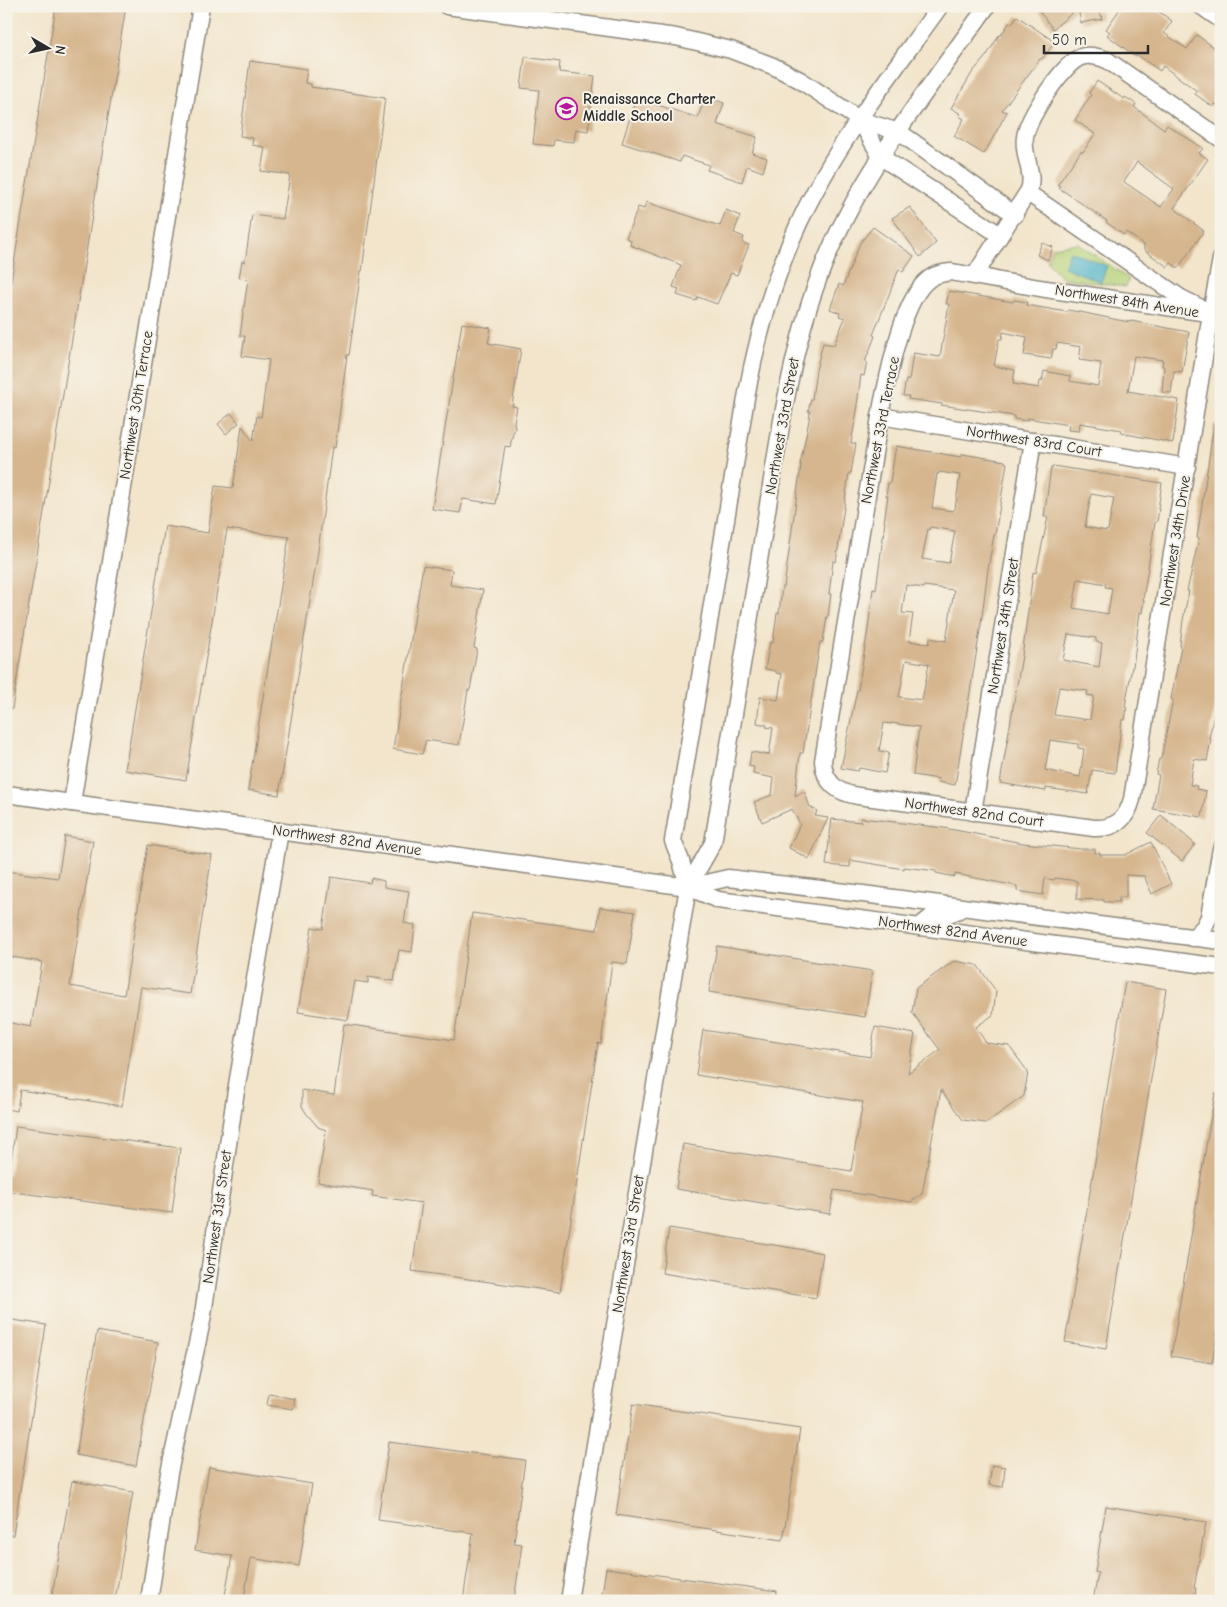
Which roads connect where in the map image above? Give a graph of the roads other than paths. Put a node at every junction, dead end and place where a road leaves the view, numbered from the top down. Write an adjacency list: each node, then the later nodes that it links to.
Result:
1 (201, 6): 22 (street, Northwest 30th Terrace)
2 (446, 6): 7 (street)
3 (940, 6): 7 (street, Northwest 33rd Street)
4 (987, 6): 8 (street, Northwest 33rd Street)
5 (1201, 6): 6 (street)
6 (1221, 20)
7 (860, 120): 8 (street); 10 (street); 27 (street, Northwest 33rd Street)
8 (899, 132): 10 (street, Northwest 33rd Street); 12 (street)
9 (1221, 139): 11 (street)
10 (881, 157): 13 (street); 27 (street, Northwest 33rd Street)
11 (1028, 193): 12 (street); 16 (street, Northwest 84th Avenue)
12 (1015, 215): 13 (street)
13 (1000, 236): 15 (street)
14 (1221, 258): 16 (street, Northwest 34th Drive)
15 (975, 276): 16 (street, Northwest 84th Avenue); 17 (street, Northwest 33rd Terrace)
16 (1216, 314): 19 (street, Northwest 34th Drive)
17 (880, 416): 18 (street, Northwest 83rd Court); 20 (street, Northwest 33rd Terrace)
18 (1033, 441): 19 (street, Northwest 83rd Court); 23 (street, Northwest 34th Street)
19 (1187, 467): 24 (street, Northwest 34th Drive)
20 (830, 783): 23 (street, Northwest 82nd Court)
21 (6, 794): 22 (street, Northwest 82nd Avenue)
22 (72, 803): 25 (street, Northwest 82nd Avenue)
23 (973, 812): 24 (street, Northwest 82nd Court)
24 (1121, 820)
25 (280, 831): 27 (street, Northwest 82nd Avenue); 33 (street, Northwest 31st Street)
26 (1221, 849): 30 (street)
27 (688, 887): 28 (street, Northwest 82nd Avenue); 29 (street, Northwest 82nd Avenue); 34 (street, Northwest 33rd Street)
28 (965, 907): 29 (street); 30 (street, Northwest 82nd Avenue)
29 (919, 927): 32 (street, Northwest 82nd Avenue)
30 (1193, 938): 31 (street, Northwest 82nd Avenue)
31 (1221, 942)
32 (1221, 967)
33 (149, 1601)
34 (569, 1601)

